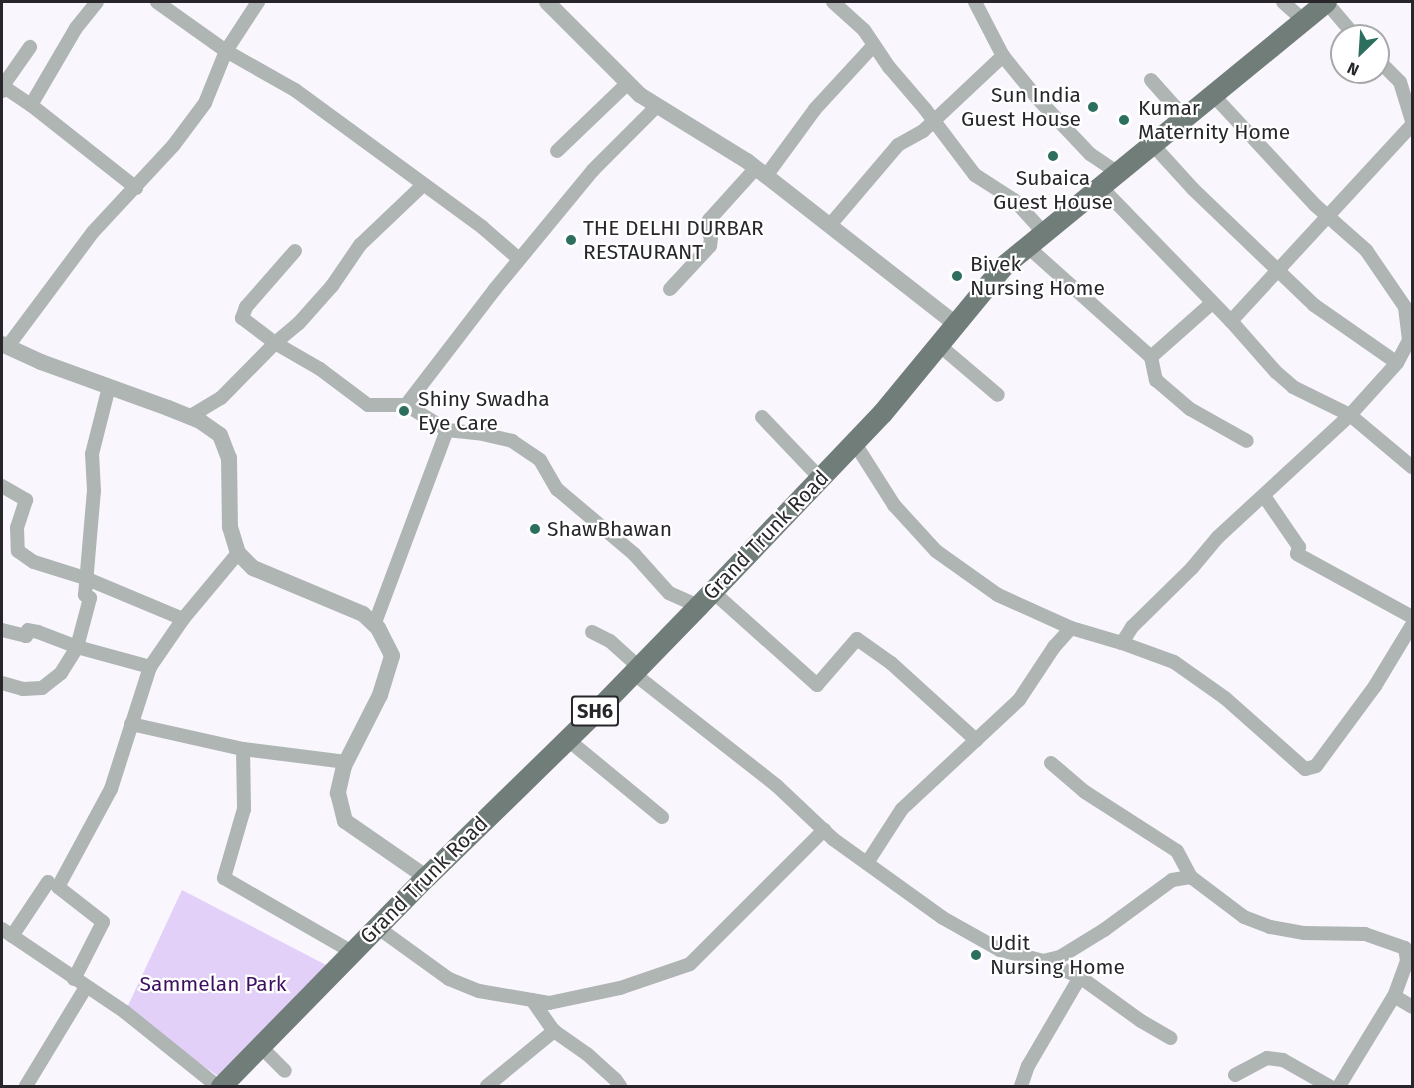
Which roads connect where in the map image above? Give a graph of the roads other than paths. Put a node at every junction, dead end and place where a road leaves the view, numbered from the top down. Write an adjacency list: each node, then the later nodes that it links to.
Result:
1 (97, 2): 20 (street)
2 (157, 2): 13 (street)
3 (258, 2): 13 (street)
4 (547, 2): 17 (street)
5 (833, 2): 11 (street)
6 (975, 2): 14 (street)
7 (1283, 2): 9 (street)
8 (1326, 2): 9 (main road, Grand Trunk Road / SH6); 10 (street)
9 (1303, 20): 19 (main road, Grand Trunk Road / SH6)
10 (1344, 24)
11 (874, 45): 23 (street); 27 (street)
12 (30, 47): 18 (street)
13 (226, 51): 29 (street); 31 (street)
14 (1003, 56): 23 (street); 28 (street)
15 (1390, 72): 24 (street)
16 (1151, 80): 22 (street)
17 (628, 83): 21 (street); 26 (street)
18 (2, 89): 20 (street)
19 (1213, 95): 22 (main road, Grand Trunk Road / SH6); 32 (street)
20 (31, 105): 31 (street)
21 (657, 105): 27 (street); 36 (street)
22 (1185, 118): 25 (main road, Grand Trunk Road / SH6)
23 (935, 121): 33 (street); 34 (street)
24 (1413, 123): 32 (street)
25 (1153, 145): 28 (main road, Grand Trunk Road / SH6); 37 (street)
26 (557, 151)
27 (761, 172): 33 (street); 38 (street)
28 (1118, 173): 30 (main road, Grand Trunk Road / SH6)
29 (423, 185): 36 (street); 43 (street)
30 (1101, 187): 34 (main road, Grand Trunk Road / SH6); 39 (street)
31 (136, 188): 44 (street)
32 (1327, 216): 37 (street); 42 (street)
33 (830, 225): 41 (street)
34 (1036, 240): 41 (main road, Grand Trunk Road / SH6); 46 (street)
35 (295, 251): 43 (street)
36 (519, 259): 50 (street)
37 (1280, 272): 40 (street); 47 (street)
38 (670, 289)
39 (1212, 303): 40 (street); 46 (street)
40 (1231, 321): 51 (street)
41 (956, 324): 45 (main road, Grand Trunk Road / SH6)
42 (1411, 340): 47 (street)
43 (275, 343): 50 (street); 52 (street)
44 (5, 345): 48 (street)
45 (939, 345): 49 (street); 56 (main road, Grand Trunk Road / SH6)
46 (1151, 357): 55 (street)
47 (1397, 363): 51 (street)
48 (109, 387): 52 (street); 62 (street)
49 (998, 395)
50 (406, 405): 54 (street)
51 (1350, 415): 57 (street); 60 (street)
52 (189, 417): 61 (street)
53 (762, 417): 58 (street)
54 (447, 430): 63 (street); 66 (street)
55 (1247, 441)
56 (854, 442): 58 (main road, Grand Trunk Road / SH6); 67 (street)
57 (1413, 467)
58 (820, 478): 63 (main road, Grand Trunk Road / SH6)
59 (2, 486): 62 (street)
60 (1264, 496): 64 (street); 70 (street)
61 (238, 553): 65 (street); 66 (street)
62 (85, 578): 65 (street); 71 (street)
63 (705, 599): 73 (main road, Grand Trunk Road / SH6); 77 (street)
64 (1411, 615): 70 (street)
65 (183, 618): 72 (street)
66 (374, 625): 79 (street)
67 (1071, 628): 70 (street); 77 (street)
68 (2, 630): 71 (street)
69 (592, 633): 73 (street)
70 (1122, 643)
71 (77, 647): 72 (street); 74 (street)
72 (150, 667): 75 (street)
73 (636, 670): 76 (main road, Grand Trunk Road / SH6); 82 (street)
74 (2, 683)
75 (131, 724): 78 (street); 92 (street)
76 (567, 739): 81 (street); 84 (main road, Grand Trunk Road / SH6)
77 (976, 740): 83 (street)
78 (243, 749): 79 (street); 89 (street)
79 (346, 762): 84 (street)
80 (1051, 763): 85 (street)
81 (662, 817)
82 (824, 830): 83 (street); 95 (street)
83 (867, 863): 90 (street)
84 (426, 877): 87 (main road, Grand Trunk Road / SH6)
85 (1191, 877): 90 (street); 94 (street)
86 (48, 882): 88 (street)
87 (376, 927): 89 (main road, Grand Trunk Road / SH6); 95 (street)
88 (7, 933): 92 (street)
89 (352, 952): 99 (main road, Grand Trunk Road / SH6)
90 (1043, 961): 91 (street)
91 (1080, 977): 98 (street); 106 (street)
92 (74, 979): 93 (street)
93 (86, 987): 102 (street); 103 (street)
94 (1394, 996): 96 (street); 108 (street)
95 (532, 1000): 97 (street)
96 (1413, 1007)
97 (554, 1031): 104 (street); 105 (street)
98 (1170, 1038)
99 (260, 1046): 100 (street); 103 (main road, Grand Trunk Road / SH6)
100 (285, 1071)
101 (1235, 1075): 107 (street)
102 (26, 1086)
103 (219, 1086)
104 (487, 1086)
105 (620, 1086)
106 (1021, 1086)
107 (1329, 1086)
108 (1339, 1086)

